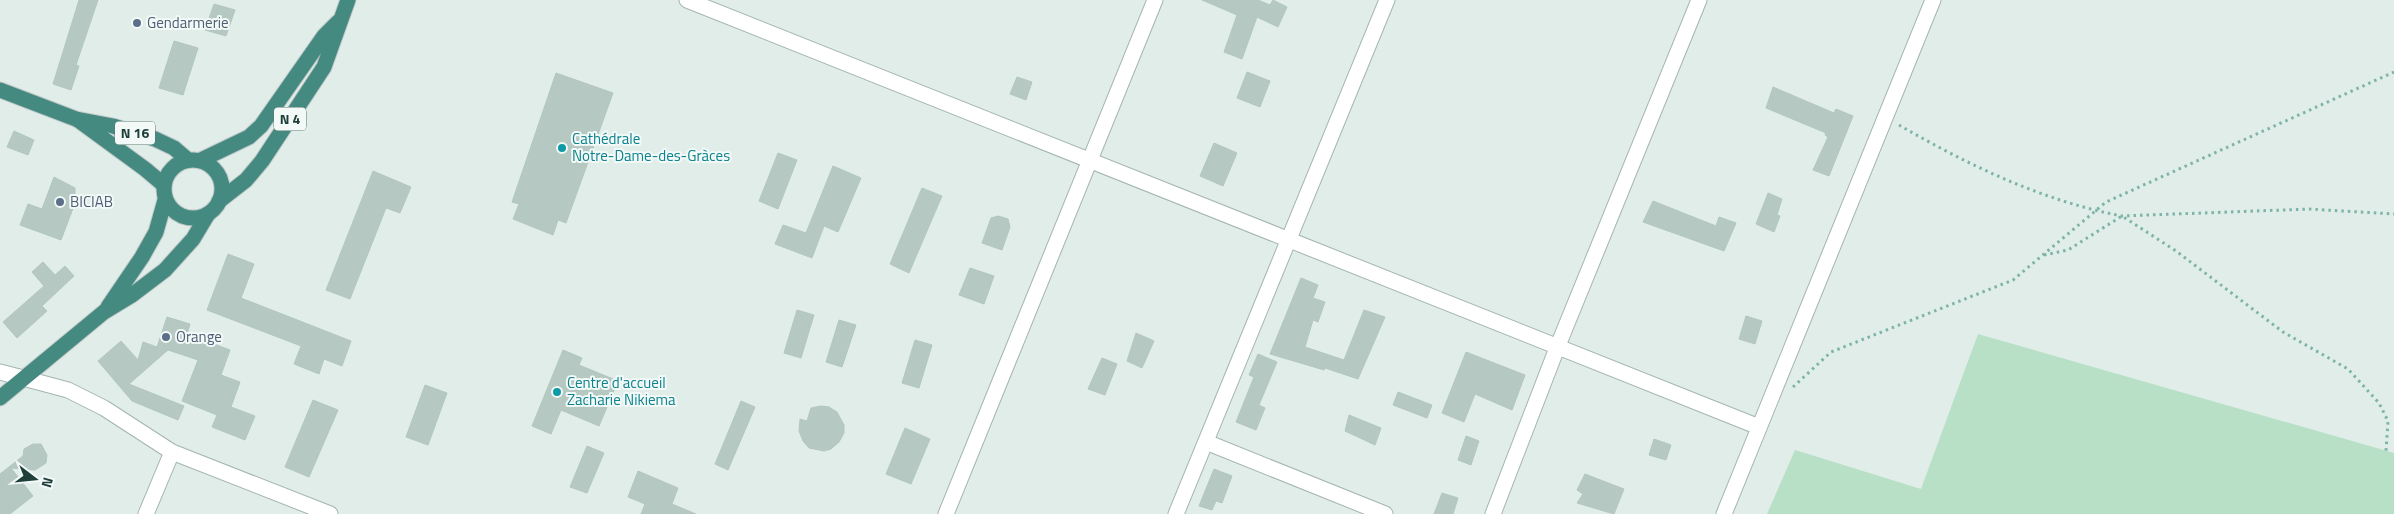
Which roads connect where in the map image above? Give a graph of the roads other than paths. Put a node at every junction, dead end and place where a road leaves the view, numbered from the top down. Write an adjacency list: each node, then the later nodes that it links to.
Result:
1 (348, 0): 7 (highway, N 4)
2 (687, 0): 11 (street)
3 (1155, 0): 11 (street)
4 (1387, 0): 15 (street)
5 (1699, 0): 17 (street)
6 (1933, 0): 21 (street)
7 (338, 22): 10 (highway, N 4); 13 (highway, N 4)
8 (0, 90): 9 (highway, N 16)
9 (76, 119): 10 (highway, N 16); 12 (highway, N 16)
10 (194, 160): 12 (highway, N 4); 13 (highway)
11 (1090, 162): 15 (street); 26 (street)
12 (165, 192): 14 (highway); 16 (highway, N 4)
13 (219, 201): 14 (highway, N 4)
14 (208, 214): 16 (highway, N 4)
15 (1289, 241): 17 (street); 22 (street)
16 (104, 312): 19 (highway, N 4)
17 (1556, 348): 21 (street); 29 (street)
18 (0, 372): 19 (street)
19 (23, 378): 20 (highway, N 4); 23 (street)
20 (0, 398)
21 (1760, 427): 30 (street)
22 (1206, 442): 27 (street); 28 (street)
23 (172, 452): 24 (street); 25 (street)
24 (146, 514)
25 (330, 514)
26 (946, 514)
27 (1176, 514)
28 (1385, 514)
29 (1493, 514)
30 (1725, 514)

